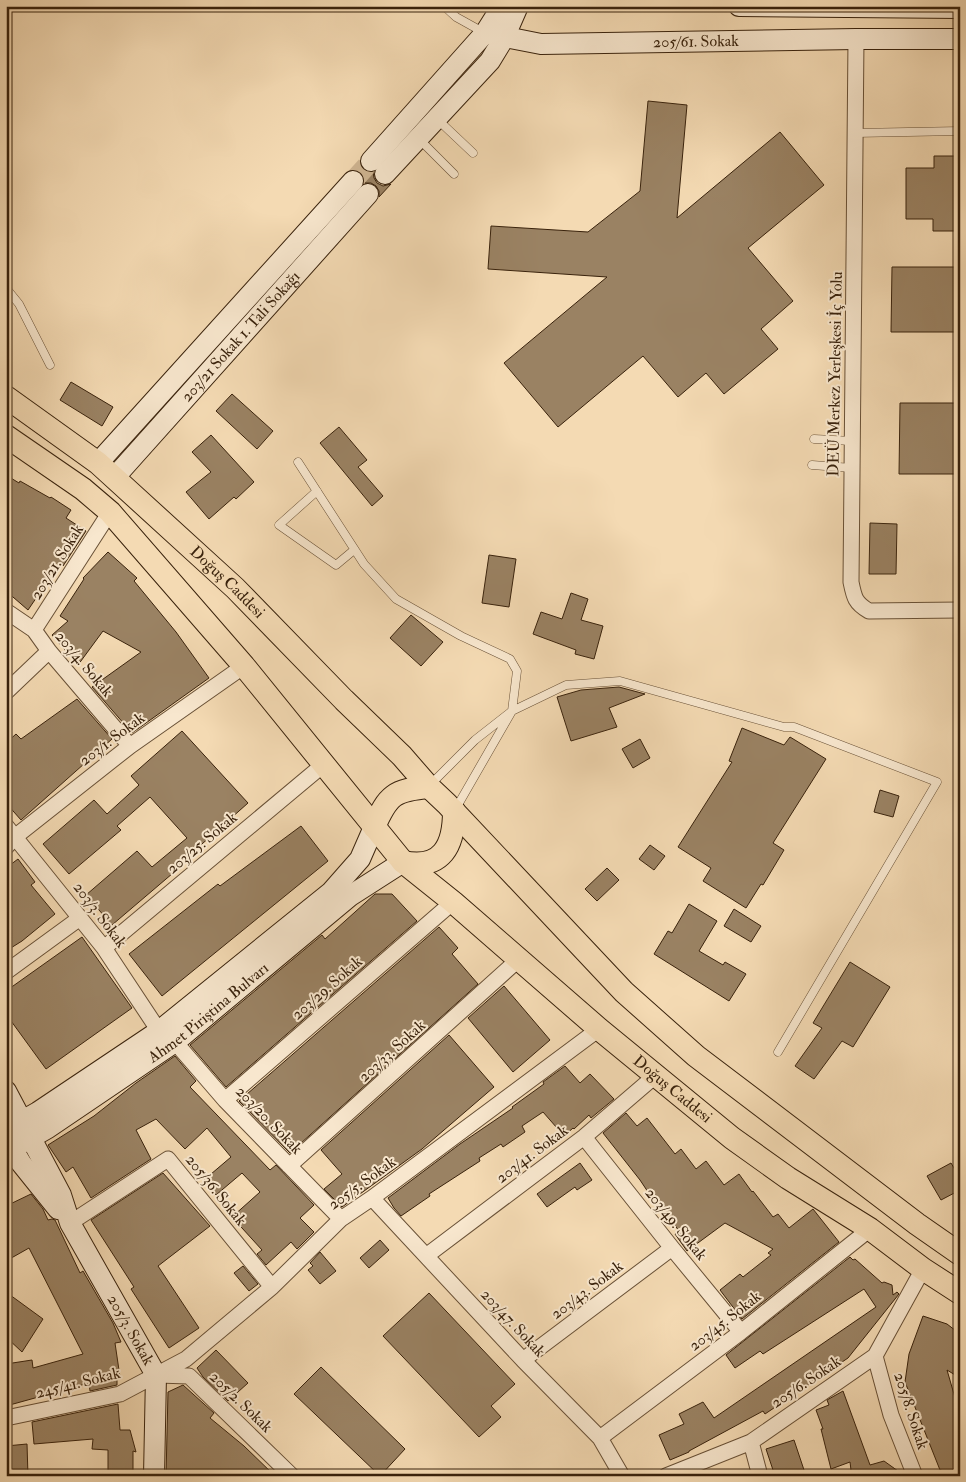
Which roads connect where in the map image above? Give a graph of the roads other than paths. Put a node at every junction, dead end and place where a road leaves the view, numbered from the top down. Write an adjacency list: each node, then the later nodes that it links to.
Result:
1 (444, 6): 7 (lane, 205/61. Sokak)
2 (502, 6): 7 (main road)
3 (518, 6): 7 (main road)
4 (739, 6): 5 (main road)
5 (866, 7): 6 (main road)
6 (960, 8)
7 (495, 36): 8 (main road, 205/61. Sokak); 10 (main road)
8 (856, 39): 9 (main road, 205/61. Sokak); 13 (street, DEÜ Merkez Yerleşkesi İç Yolu)
9 (960, 39)
10 (429, 111): 11 (main road); 14 (lane)
11 (410, 131): 15 (main road); 16 (lane)
12 (960, 131): 13 (lane)
13 (855, 132): 22 (street, DEÜ Merkez Yerleşkesi İç Yolu)
14 (474, 154)
15 (378, 168)
16 (454, 174)
17 (6, 288): 18 (lane)
18 (50, 364)
19 (6, 397): 24 (main road, Doğuş Caddesi)
20 (8, 438): 29 (main road)
21 (814, 439): 22 (lane)
22 (852, 441): 26 (street, DEÜ Merkez Yerleşkesi İç Yolu)
23 (298, 462): 28 (lane)
24 (98, 463): 27 (main road, Doğuş Caddesi); 27 (main road, 203/21 Sokak 1. Tali Sokağı)
25 (812, 465): 26 (lane)
26 (852, 468): 31 (street, DEÜ Merkez Yerleşkesi İç Yolu)
27 (114, 478): 40 (main road, Doğuş Caddesi)
28 (317, 492): 30 (lane); 30 (lane)
29 (110, 512): 33 (street, 203/21. Sokak); 35 (main road)
30 (354, 550): 37 (lane)
31 (960, 610)
32 (6, 611): 33 (street, 203/4. Sokak)
33 (34, 630): 34 (street, 203/4. Sokak)
34 (49, 651): 36 (street); 38 (street, 203/4. Sokak)
35 (244, 666): 38 (street, 203/1. Sokak); 39 (main road)
36 (6, 692)
37 (512, 711): 40 (lane); 41 (lane); 52 (lane)
38 (130, 746): 43 (street, 203/1. Sokak)
39 (323, 765): 42 (main road); 47 (street, 203/25. Sokak)
40 (429, 787): 41 (main road); 42 (main road)
41 (454, 811): 44 (main road); 64 (main road)
42 (374, 827): 44 (main road); 51 (main road, Ahmet Piriştina Bulvarı)
43 (10, 836): 46 (street, 203/3. Sokak)
44 (403, 862): 45 (main road, Doğuş Caddesi); 51 (main road, Ahmet Piriştina Bulvarı)
45 (453, 902): 48 (main road, Doğuş Caddesi); 55 (street, 203/29. Sokak)
46 (80, 918): 47 (street, 203/3. Sokak); 49 (street)
47 (104, 948): 51 (street, 203/3. Sokak)
48 (518, 960): 50 (main road, Doğuş Caddesi); 58 (street, 203/33. Sokak)
49 (6, 972)
50 (599, 1029): 53 (main road, Doğuş Caddesi); 59 (street, 205/5. Sokak)
51 (167, 1036): 55 (street, 203/20. Sokak); 57 (main road, Ahmet Piriştina Bulvarı)
52 (778, 1052)
53 (655, 1076): 56 (street, 203/41. Sokak); 62 (main road, Doğuş Caddesi)
54 (6, 1091): 57 (main road, 205/3. Sokak)
55 (225, 1100): 58 (street, 203/20. Sokak)
56 (584, 1137): 63 (street, 203/49. Sokak); 65 (street, 203/41. Sokak)
57 (15, 1138): 61 (main road, 205/3. Sokak)
58 (289, 1166): 60 (street, 203/20. Sokak)
59 (372, 1198): 60 (street, 205/5. Sokak); 65 (street, 203/47. Sokak)
60 (341, 1219): 67 (street, 205/5. Sokak)
61 (70, 1223): 67 (street, 205/36. Sokak); 72 (main road, 205/3. Sokak)
62 (870, 1229): 66 (main road, Doğuş Caddesi); 69 (street, 203/45. Sokak)
63 (672, 1248): 69 (street, 203/49. Sokak); 71 (street, 203/43. Sokak)
64 (960, 1254)
65 (426, 1256): 71 (street, 203/47. Sokak)
66 (923, 1269): 68 (main road, Doğuş Caddesi); 70 (street, 205/6. Sokak)
67 (272, 1287): 72 (street, 205/5. Sokak)
68 (960, 1293)
69 (741, 1332): 74 (street, 203/45. Sokak)
70 (875, 1356): 75 (street, 205/6. Sokak); 81 (street, 205/8. Sokak)
71 (523, 1360): 74 (street, 203/47. Sokak)
72 (156, 1375): 73 (street, 245/41. Sokak); 76 (main road, 205/3. Sokak); 77 (street, 205/2. Sokak)
73 (6, 1418)
74 (600, 1438): 78 (street, 203/47. Sokak)
75 (751, 1442): 79 (street, 205/6. Sokak); 80 (street)
76 (154, 1476)
77 (292, 1476)
78 (622, 1476)
79 (666, 1476)
80 (760, 1476)
81 (914, 1476)

